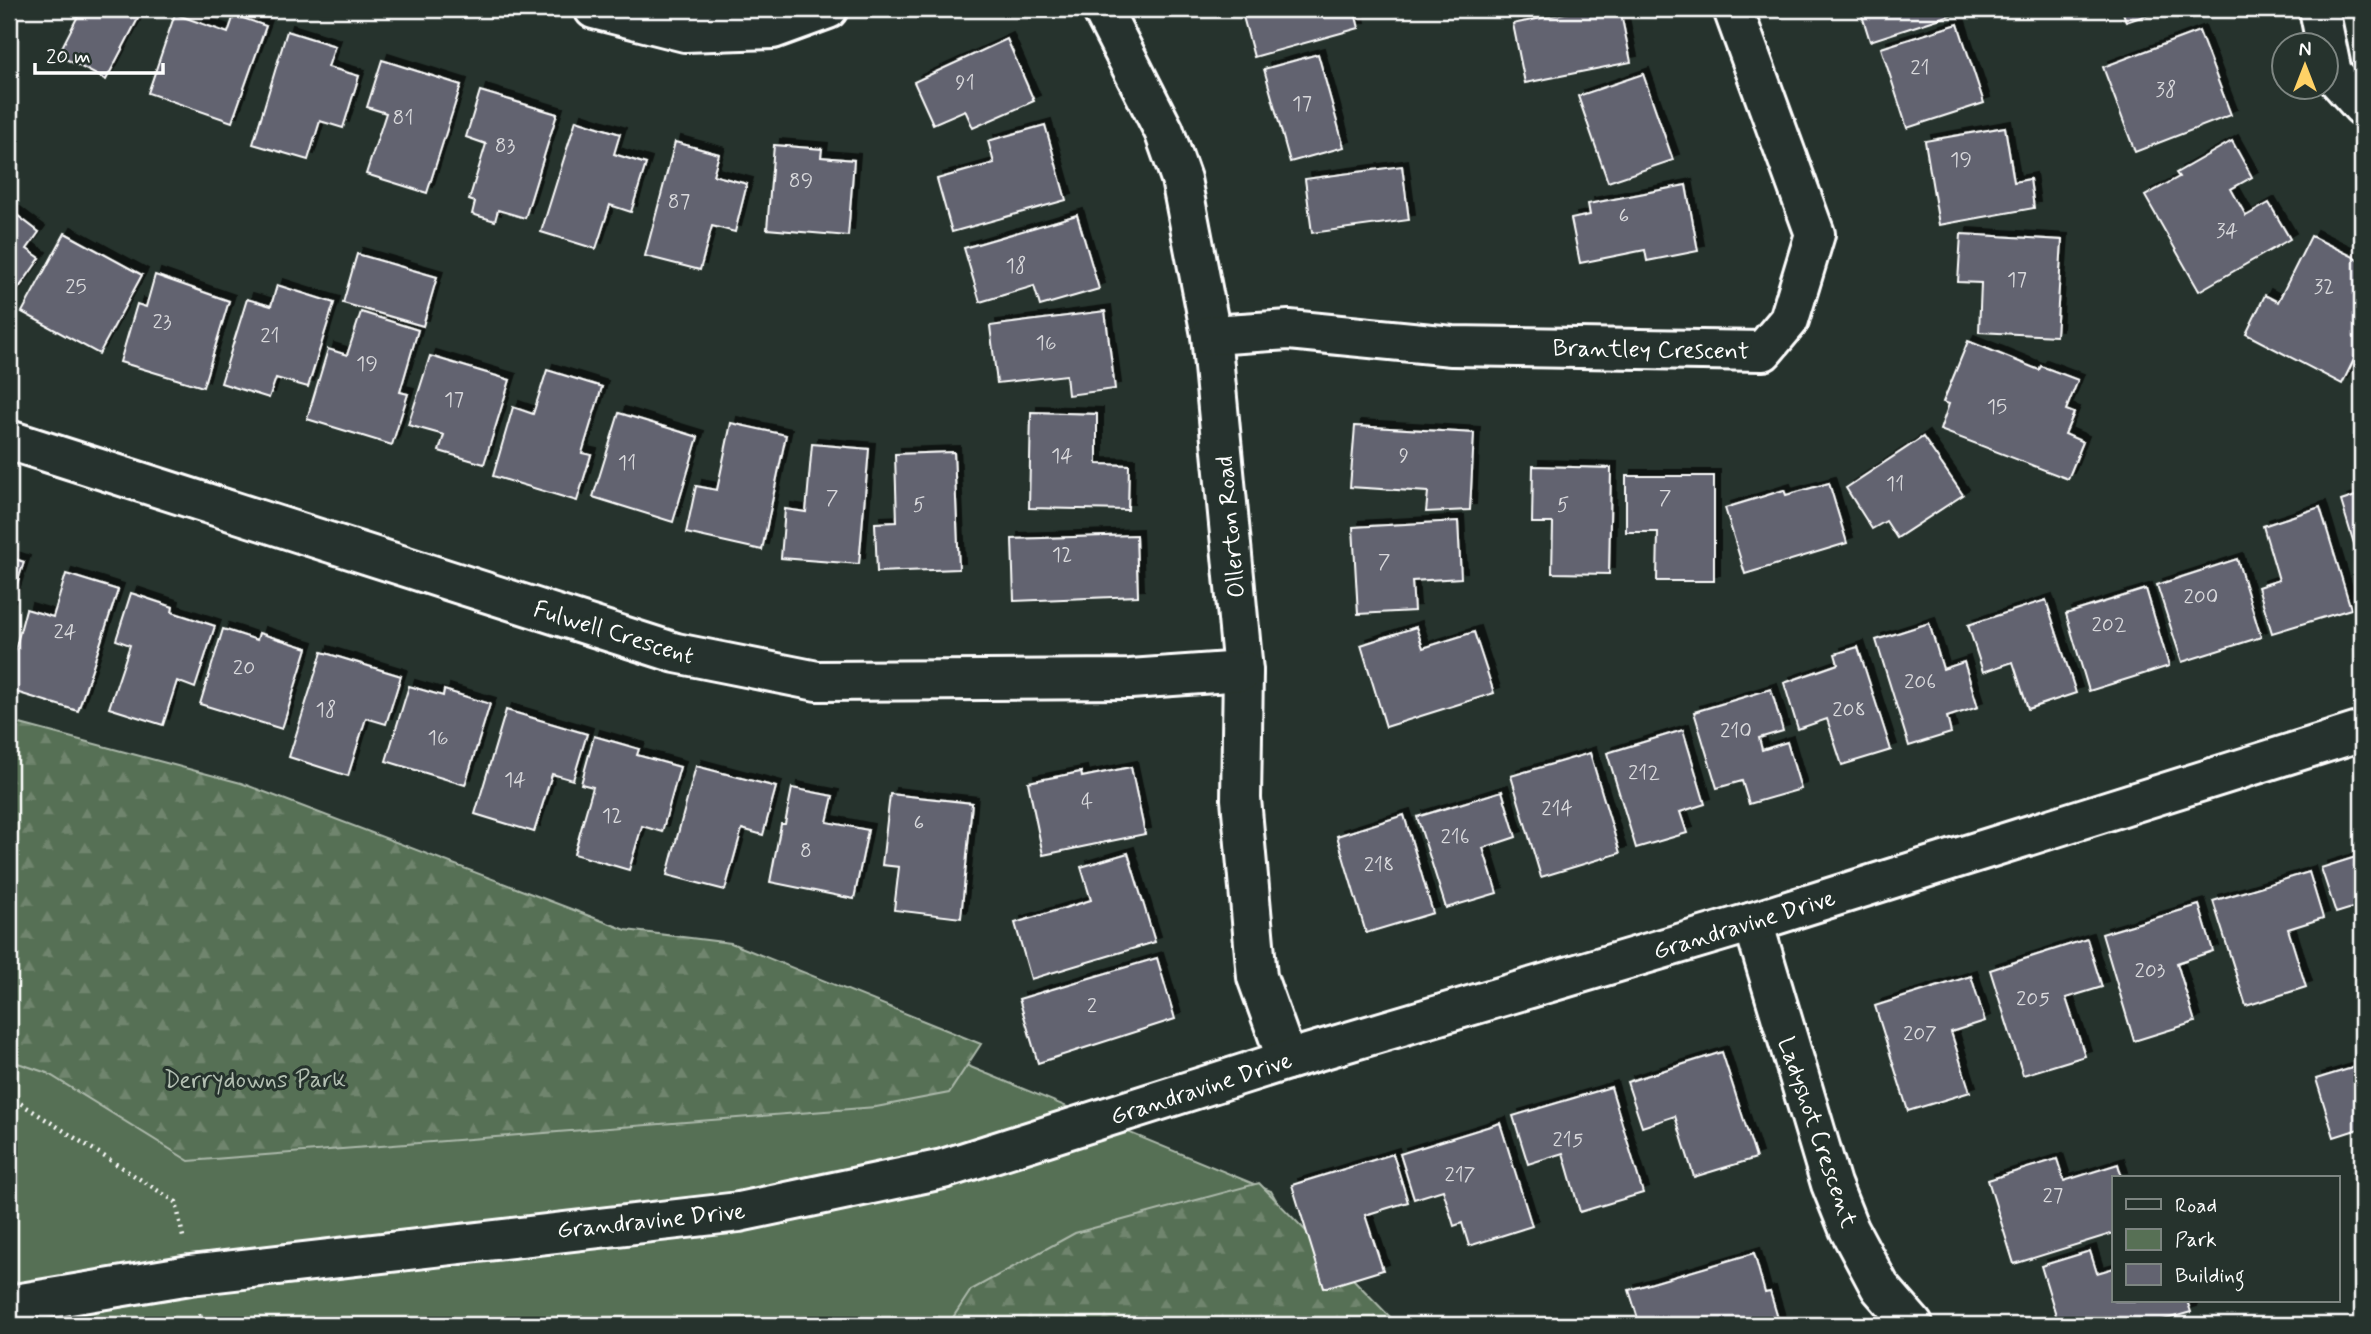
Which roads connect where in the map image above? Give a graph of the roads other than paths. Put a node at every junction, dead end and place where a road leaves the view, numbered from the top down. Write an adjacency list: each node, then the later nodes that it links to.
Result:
1 (594, 9): 2 (street)
2 (828, 9)
3 (1102, 9): 7 (street, Ollerton Road)
4 (1733, 9): 7 (street, Brantley Crescent)
5 (2319, 9): 6 (street)
6 (2362, 106)
7 (1212, 335): 9 (street, Ollerton Road)
8 (9, 440): 9 (street, Fulwell Crescent)
9 (1243, 671): 12 (street, Ollerton Road)
10 (2362, 732): 11 (street, Grandravine Drive)
11 (1753, 922): 12 (street, Grandravine Drive); 14 (street, Ladyshot Crescent)
12 (1287, 1060): 13 (street, Grandravine Drive)
13 (9, 1305)
14 (1913, 1325)

